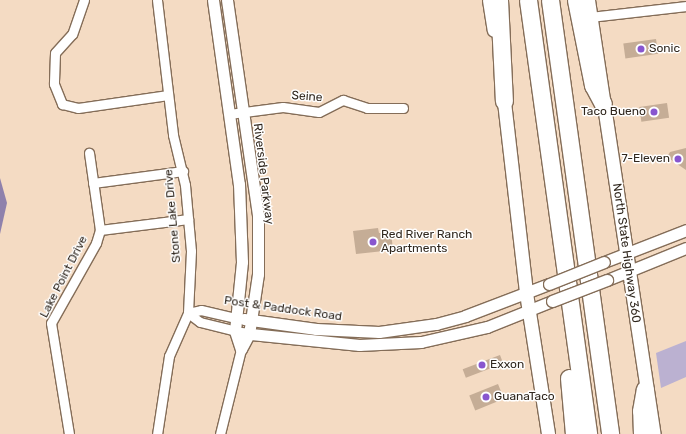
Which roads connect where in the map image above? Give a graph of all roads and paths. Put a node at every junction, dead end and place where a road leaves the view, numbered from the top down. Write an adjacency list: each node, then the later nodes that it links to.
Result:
1 (84, 0): 13 (street)
2 (157, 0): 13 (street, Stone Lake Drive)
3 (213, 0): 18 (street, Riverside Parkway)
4 (227, 0): 17 (street, Riverside Parkway)
5 (489, 0): 14 (main road)
6 (499, 0): 14 (highway)
7 (528, 0): 31 (highway)
8 (550, 0): 46 (highway)
9 (576, 0): 15 (highway)
10 (588, 0): 12 (main road, North State Highway 360)
11 (686, 6): 12 (street)
12 (590, 17): 15 (main road, North State Highway 360)
13 (168, 95): 20 (street, Stone Lake Drive)
14 (504, 101): 28 (main road)
15 (603, 104): 26 (main road, North State Highway 360)
16 (403, 108): 17 (street, Seine)
17 (242, 112): 18 (street, Seine); 33 (street, Riverside Parkway)
18 (229, 114): 32 (street, Riverside Parkway)
19 (88, 153): 21 (street, Lake Point Drive)
20 (183, 171): 21 (street); 22 (street, Stone Lake Drive)
21 (93, 183): 23 (street, Lake Point Drive)
22 (188, 218): 23 (street); 30 (street, Stone Lake Drive)
23 (100, 230): 40 (street, Lake Point Drive)
24 (686, 230): 26 (street, Post & Paddock Road)
25 (686, 248): 27 (street)
26 (627, 252): 27 (main road, North State Highway 360); 28 (street, Post & Paddock Road, bridge)
27 (630, 271): 29 (street, bridge); 39 (main road, North State Highway 360)
28 (526, 293): 29 (main road); 34 (street, Post & Paddock Road)
29 (528, 311): 37 (street); 43 (main road)
30 (188, 313): 32 (street, Post & Paddock Road); 35 (street); 41 (street, Stone Lake Drive)
31 (571, 313): 44 (highway); 45 (highway)
32 (237, 318): 33 (street, Post & Paddock Road); 35 (street, Riverside Parkway)
33 (250, 321): 34 (street, Post & Paddock Road); 36 (street, Riverside Parkway)
34 (388, 330): 37 (street)
35 (235, 331): 36 (street); 38 (street, Riverside Parkway)
36 (249, 334): 37 (street); 38 (street, Riverside Parkway)
37 (392, 344)
38 (241, 349): 42 (street, Riverside Parkway)
39 (645, 389): 47 (highway); 48 (main road, North State Highway 360)
40 (70, 434)
41 (157, 434)
42 (220, 434)
43 (548, 434)
44 (574, 434)
45 (588, 434)
46 (610, 434)
47 (642, 434)
48 (654, 434)

